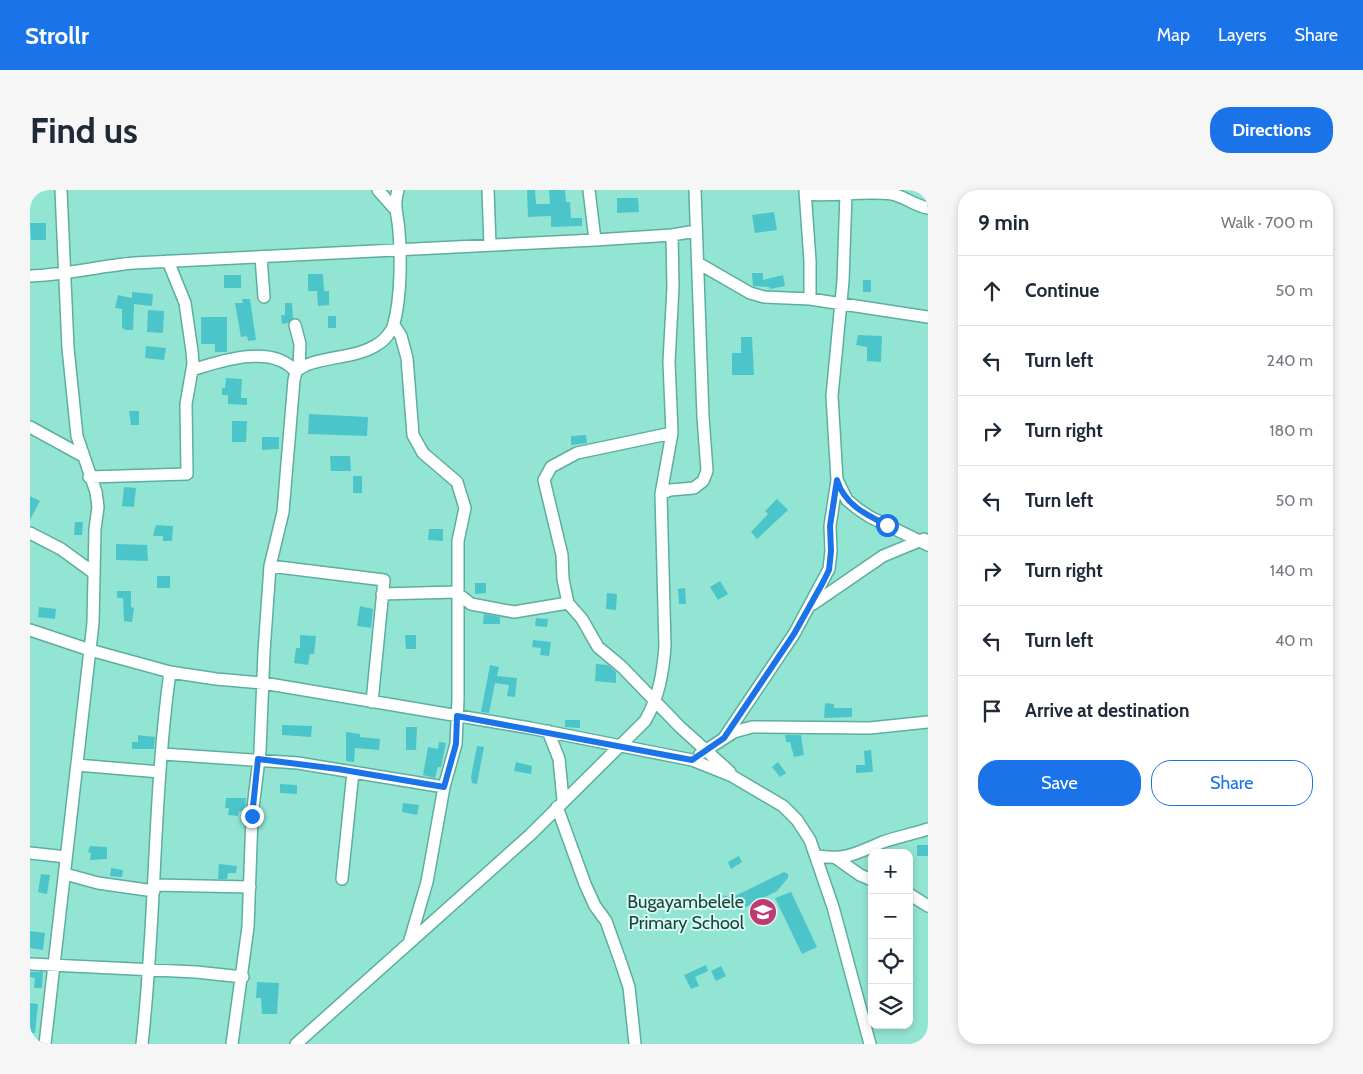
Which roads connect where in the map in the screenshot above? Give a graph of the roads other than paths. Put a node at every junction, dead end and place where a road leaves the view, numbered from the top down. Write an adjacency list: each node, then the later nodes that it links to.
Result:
1 (61, 190): 19 (street)
2 (378, 190): 9 (street)
3 (398, 190): 9 (street)
4 (488, 190): 14 (street)
5 (589, 190): 13 (street)
6 (695, 190): 11 (street)
7 (805, 192): 8 (street); 22 (street)
8 (846, 194): 10 (street); 23 (street)
9 (394, 208): 15 (street)
10 (928, 208)
11 (696, 231): 12 (street); 18 (street)
12 (672, 235): 13 (street); 30 (street)
13 (595, 240): 14 (street)
14 (490, 245): 15 (street)
15 (400, 248): 16 (street); 26 (street)
16 (261, 256): 17 (street); 21 (street)
17 (168, 261): 19 (street); 27 (street)
18 (698, 263): 22 (street); 34 (street)
19 (64, 275): 20 (street); 31 (street)
20 (30, 276)
21 (264, 297)
22 (810, 299): 23 (street)
23 (840, 304): 24 (street); 33 (street)
24 (928, 317)
25 (295, 324): 28 (street)
26 (394, 325): 28 (street); 39 (street)
27 (192, 370): 28 (street); 32 (street)
28 (297, 370): 37 (street)
29 (30, 427): 31 (street)
30 (672, 433): 34 (street); 41 (street)
31 (83, 456): 32 (street)
32 (89, 477): 38 (street)
33 (837, 480): 36 (street); 42 (street)
34 (661, 494): 47 (street)
35 (30, 533): 38 (street)
36 (925, 541): 42 (street)
37 (270, 566): 40 (street); 46 (street)
38 (94, 573): 44 (street)
39 (456, 592): 40 (street); 41 (street); 49 (street)
40 (382, 594): 48 (street)
41 (568, 603): 47 (street)
42 (809, 606): 52 (street)
43 (30, 630): 44 (street)
44 (90, 650): 45 (street); 58 (street)
45 (170, 672): 46 (street); 55 (street)
46 (263, 683): 48 (street); 56 (street)
47 (656, 700): 53 (street); 54 (street)
48 (372, 702): 49 (street)
49 (457, 716): 51 (street); 62 (street)
50 (928, 722): 52 (street)
51 (548, 732): 53 (street); 63 (street)
52 (724, 738): 54 (street)
53 (620, 747): 57 (street); 63 (street)
54 (705, 751): 57 (street); 61 (street)
55 (162, 754): 56 (street); 59 (street)
56 (258, 759): 60 (street); 72 (street)
57 (692, 760): 61 (street)
58 (77, 764): 59 (street); 67 (street)
59 (160, 772): 73 (street)
60 (353, 772): 62 (street); 70 (street)
61 (732, 776): 66 (street)
62 (444, 787): 76 (street)
63 (560, 803): 76 (street); 85 (street)
64 (928, 829): 68 (street)
65 (30, 853): 67 (street)
66 (816, 856): 68 (street); 86 (street)
67 (66, 857): 69 (street)
68 (836, 858): 71 (street)
69 (65, 874): 73 (street); 78 (street)
70 (342, 879)
71 (868, 879)
72 (250, 887): 73 (street); 80 (street)
73 (154, 888): 79 (street)
74 (913, 897): 75 (street)
75 (928, 906)
76 (410, 941): 84 (street)
77 (30, 964): 78 (street)
78 (53, 964): 79 (street); 81 (street)
79 (150, 970): 80 (street); 82 (street)
80 (242, 976): 83 (street)
81 (45, 1044)
82 (142, 1044)
83 (232, 1044)
84 (296, 1044)
85 (635, 1044)
86 (870, 1044)

